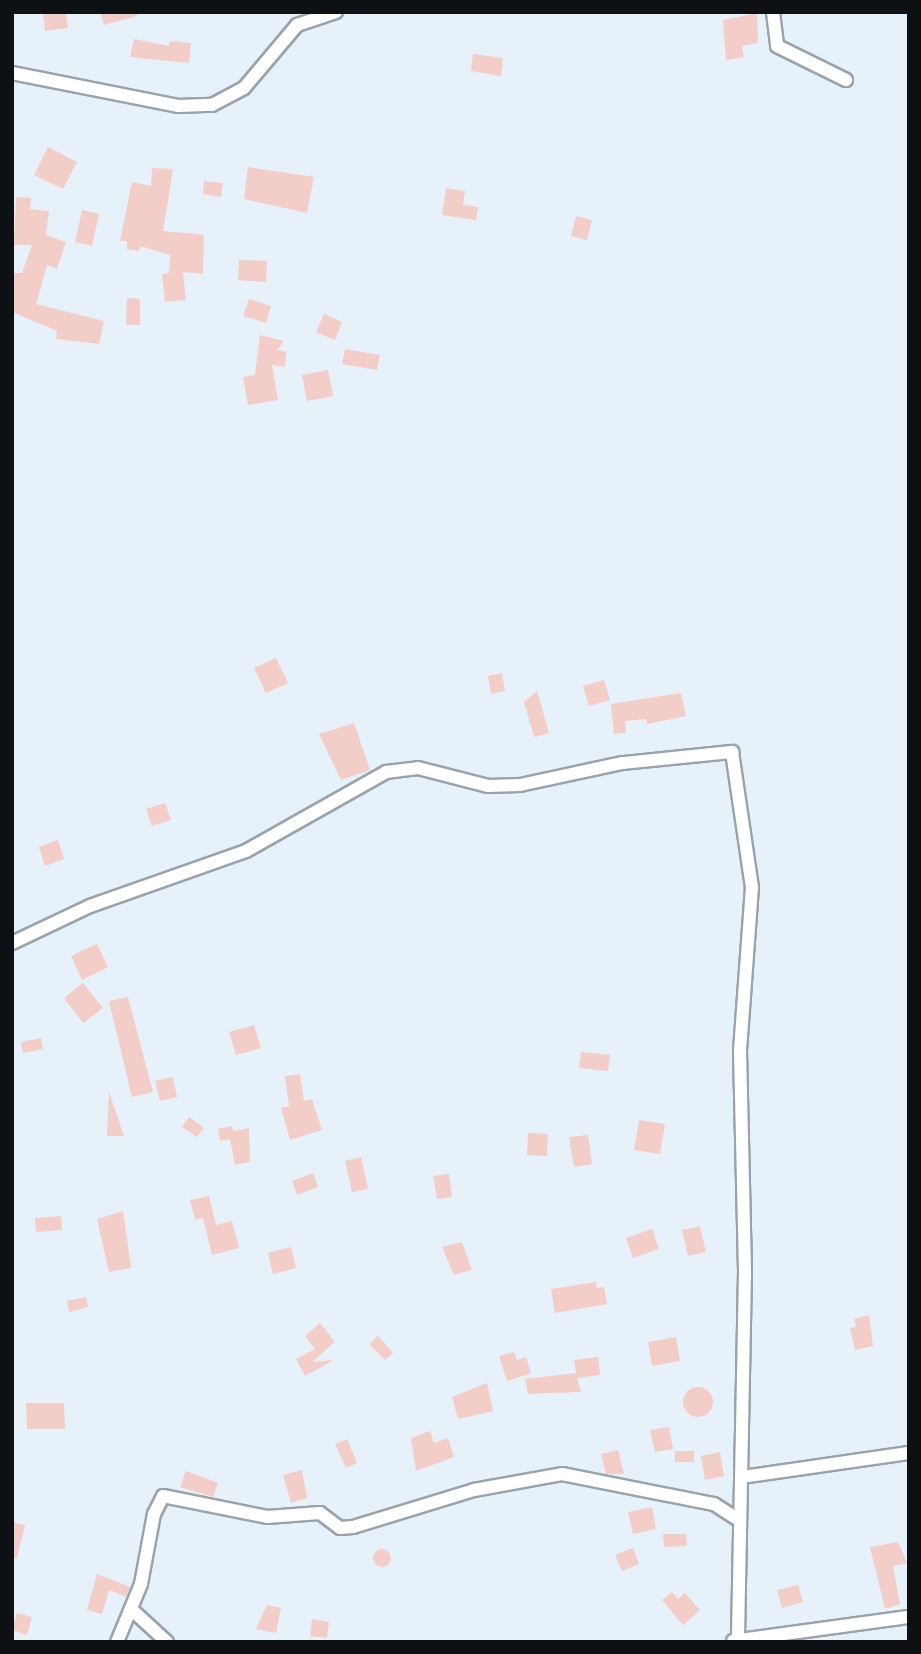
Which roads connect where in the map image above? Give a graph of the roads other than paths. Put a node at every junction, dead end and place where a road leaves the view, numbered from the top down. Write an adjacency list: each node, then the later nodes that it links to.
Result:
1 (336, 12): 3 (street)
2 (773, 12): 4 (street)
3 (12, 73)
4 (846, 80)
5 (12, 943): 7 (street)
6 (909, 1453): 7 (street)
7 (742, 1477): 8 (street)
8 (739, 1520): 9 (street); 11 (street)
9 (131, 1609): 12 (street); 13 (street)
10 (909, 1617): 11 (street)
11 (736, 1641)
12 (117, 1642)
13 (167, 1642)

